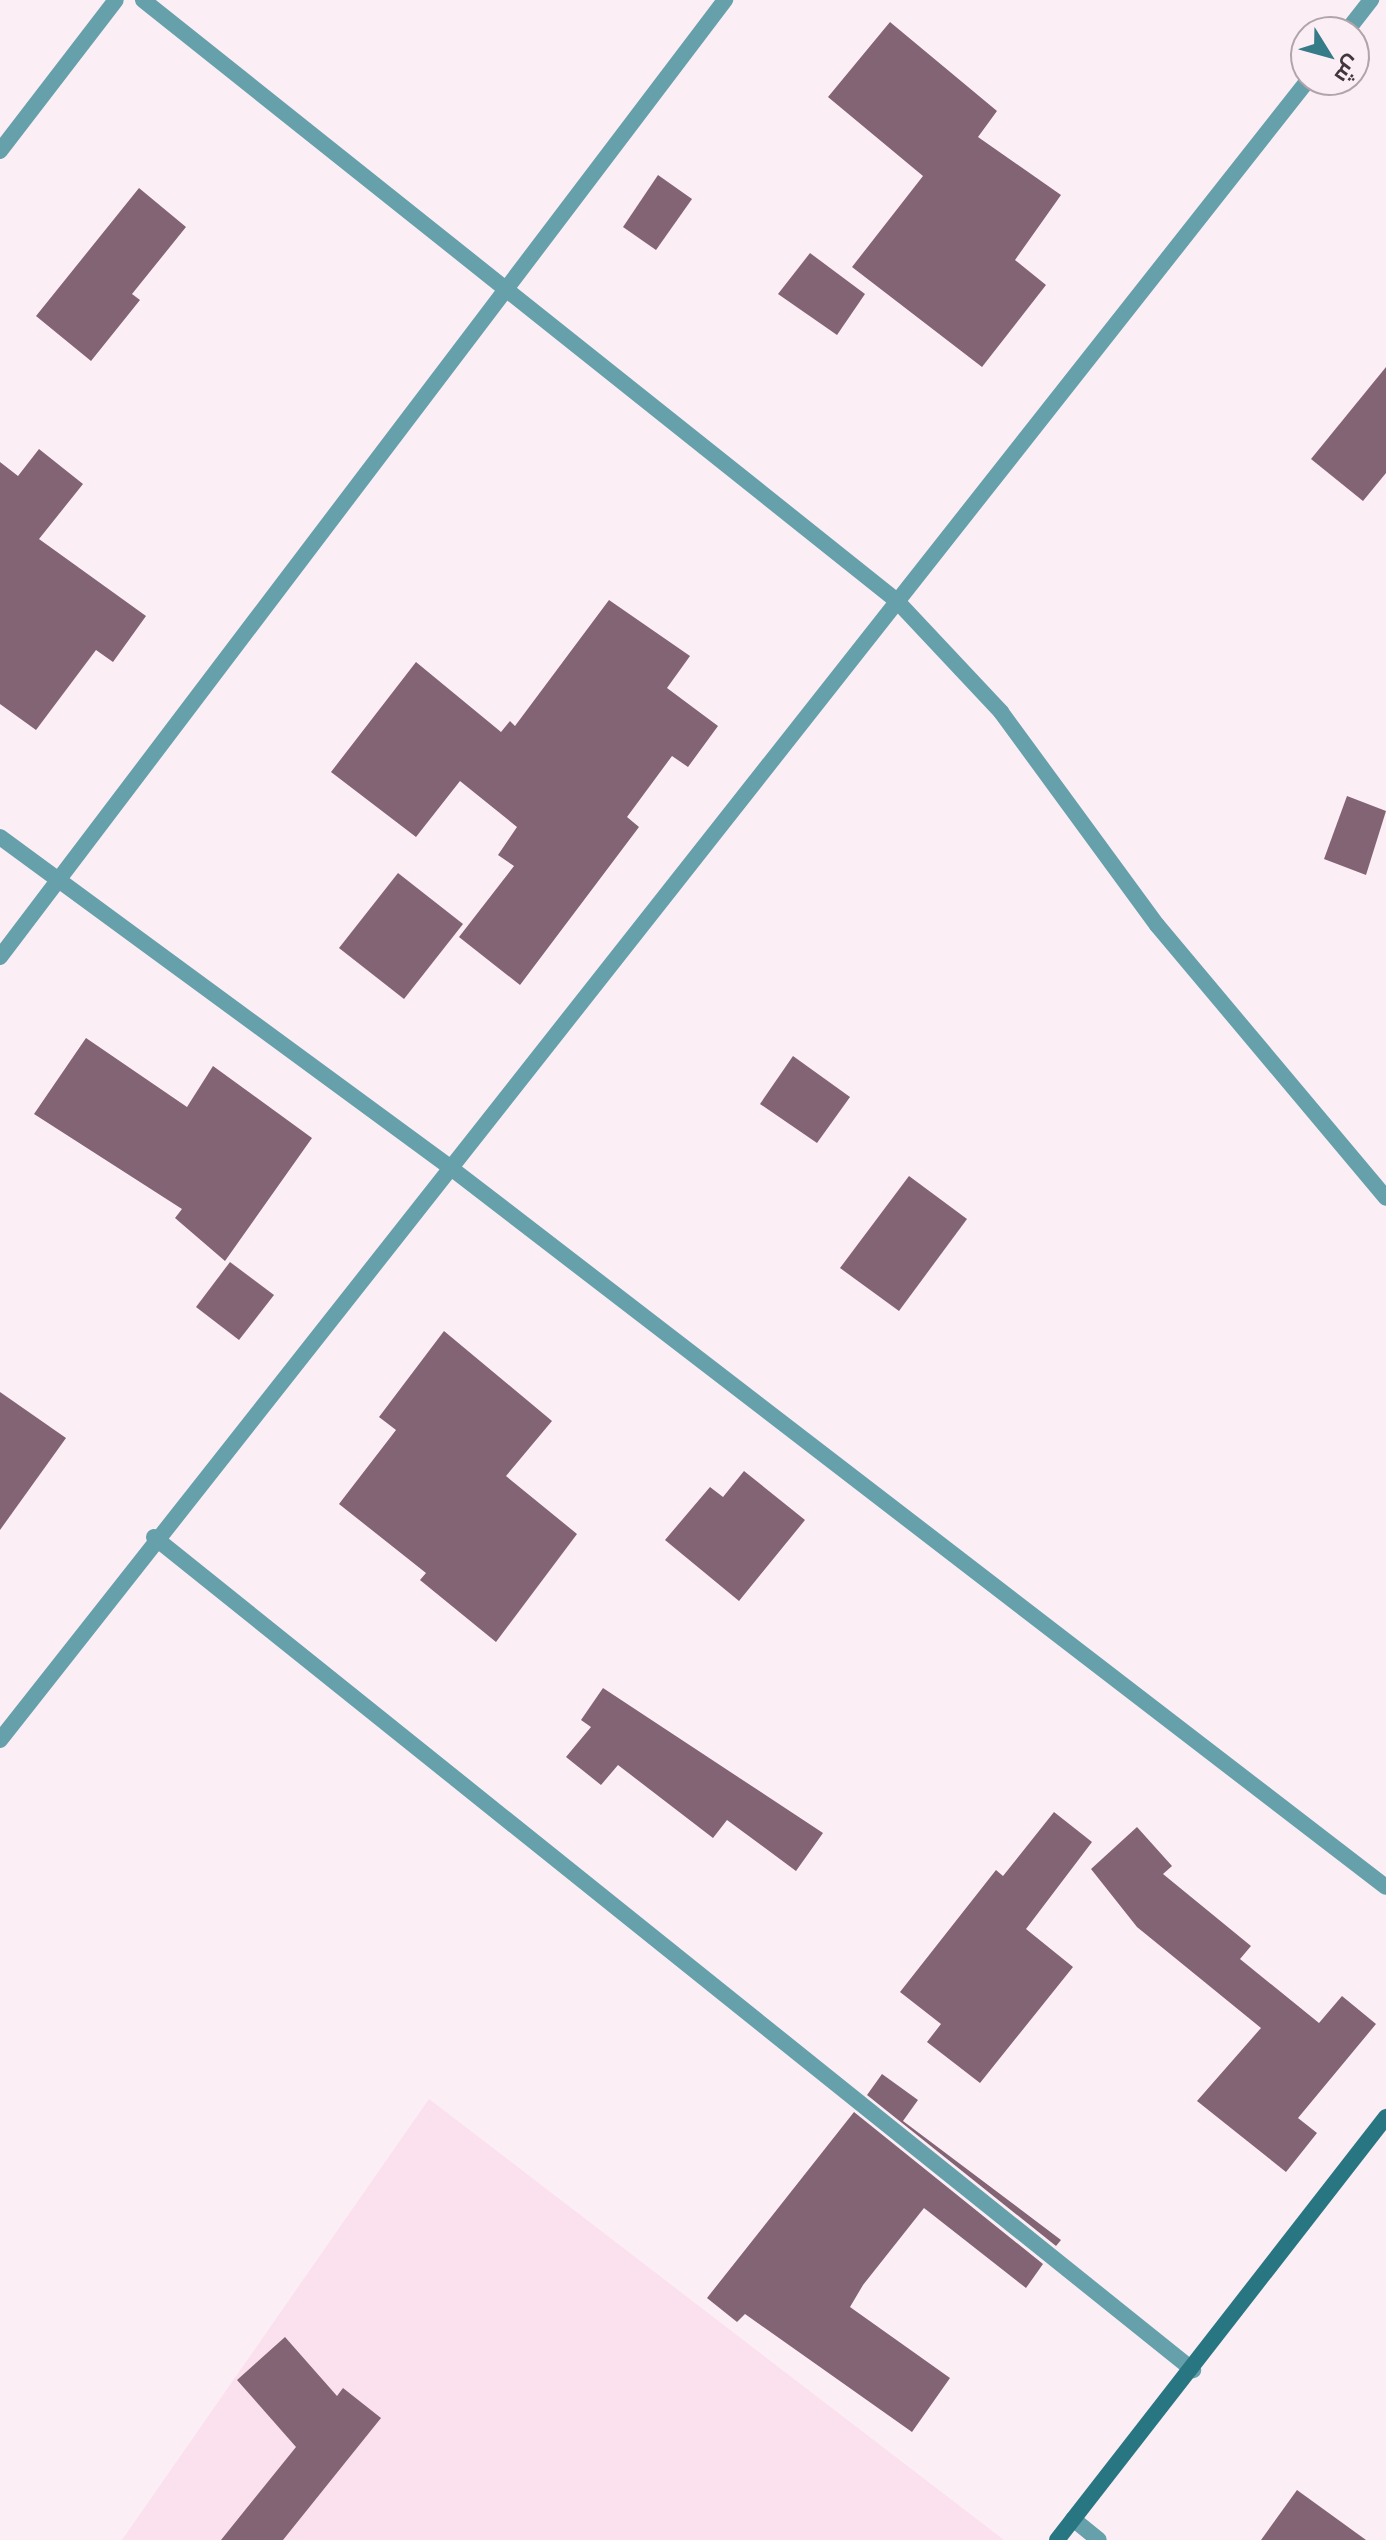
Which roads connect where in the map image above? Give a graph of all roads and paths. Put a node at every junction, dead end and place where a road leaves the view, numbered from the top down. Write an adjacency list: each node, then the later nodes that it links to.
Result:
1 (116, 0): 7 (street)
2 (143, 0): 8 (street)
3 (725, 0): 8 (street)
4 (1371, 0): 5 (street)
5 (1358, 16)
6 (1295, 96): 9 (street)
7 (0, 151)
8 (510, 290): 9 (street); 11 (street)
9 (896, 600): 13 (street); 14 (street)
10 (0, 837): 11 (street)
11 (58, 882): 12 (street); 13 (street)
12 (0, 957)
13 (447, 1165): 15 (street); 17 (street)
14 (1386, 1198)
15 (154, 1537): 16 (street); 19 (street)
16 (0, 1740)
17 (1386, 1887)
18 (1386, 2117): 19 (main road)
19 (1193, 2370): 20 (main road)
20 (1073, 2519): 21 (main road); 22 (street)
21 (1057, 2540)
22 (1099, 2540)

